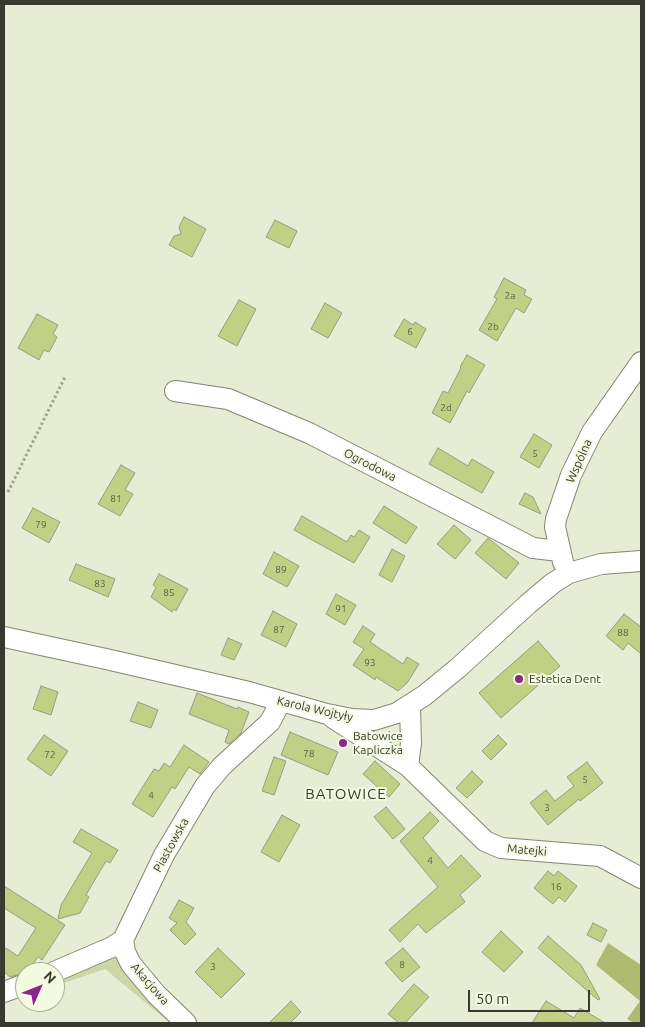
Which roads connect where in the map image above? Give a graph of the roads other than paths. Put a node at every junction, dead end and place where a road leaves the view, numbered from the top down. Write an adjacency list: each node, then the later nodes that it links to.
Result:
1 (641, 362): 3 (street, Wspólna)
2 (175, 391): 3 (street, Ogrodowa)
3 (560, 551): 5 (street, Wspólna)
4 (641, 561): 5 (street, Karola Wojtyły)
5 (569, 573): 8 (street, Karola Wojtyły)
6 (4, 638): 7 (street, Karola Wojtyły)
7 (281, 701): 9 (street, Karola Wojtyły); 12 (street, Piastowska)
8 (410, 706): 9 (street, Karola Wojtyły); 10 (street)
9 (327, 714): 10 (street, Matejki)
10 (408, 766): 11 (street, Matejki)
11 (641, 878)
12 (123, 940): 13 (street); 14 (street, Akacjowa)
13 (65, 967)
14 (186, 1023)

